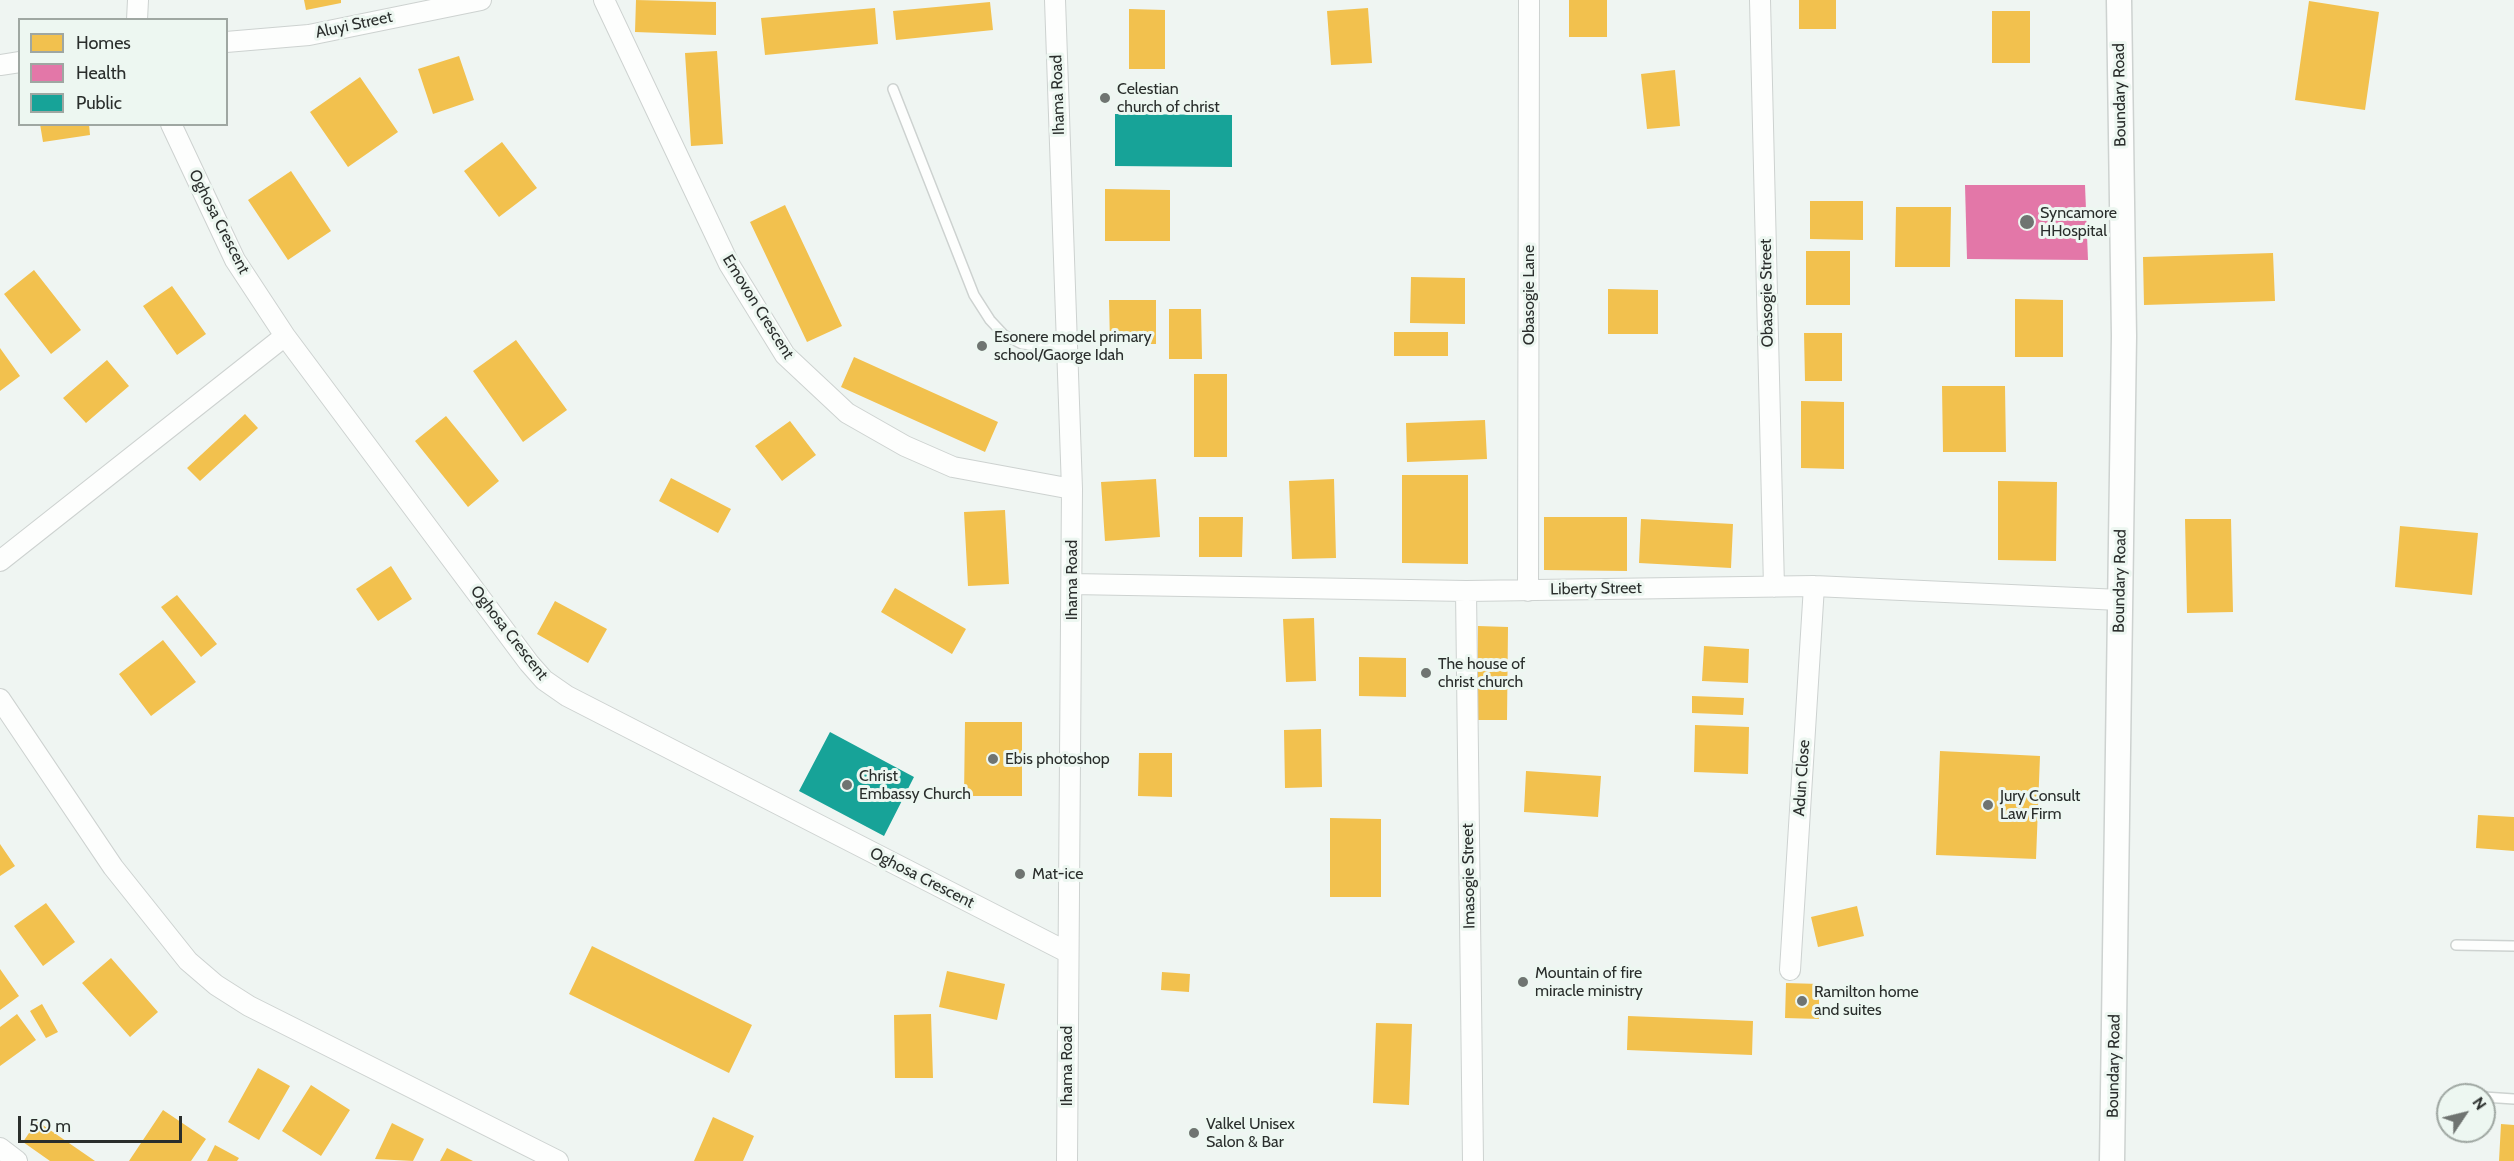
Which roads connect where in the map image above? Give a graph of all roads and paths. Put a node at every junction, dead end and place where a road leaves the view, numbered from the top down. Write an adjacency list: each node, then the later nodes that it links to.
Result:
1 (138, 0): 8 (street)
2 (481, 0): 9 (street, Aluyi Street)
3 (604, 0): 16 (street, Emovon Crescent)
4 (1055, 0): 15 (street, Ihama Road)
5 (1529, 0): 22 (street, Obasogie Lane)
6 (1760, 0): 20 (street, Obasogie Street)
7 (2119, 0): 23 (street, Boundary Road)
8 (137, 18)
9 (228, 42)
10 (18, 62): 11 (street)
11 (0, 65)
12 (893, 88): 15 (lane)
13 (172, 126): 14 (street, Oghosa Crescent)
14 (285, 336): 17 (street); 27 (street, Oghosa Crescent)
15 (1067, 348): 16 (street, Ihama Road)
16 (1072, 489): 18 (street, Ihama Road)
17 (0, 561)
18 (1072, 584): 21 (street, Liberty Street); 27 (street, Ihama Road)
19 (1814, 586): 20 (street, Liberty Street); 23 (street, Liberty Street); 28 (street, Adun Close)
20 (1774, 587): 22 (street, Liberty Street)
21 (1466, 591): 22 (street, Liberty Street); 35 (street, Imasogie Street)
22 (1528, 591)
23 (2120, 600): 36 (street, Boundary Road)
24 (0, 699): 33 (street)
25 (2456, 945): 26 (lane)
26 (2514, 946)
27 (1067, 952): 34 (street, Ihama Road)
28 (1790, 969)
29 (2496, 1098): 30 (lane)
30 (2514, 1099)
31 (0, 1148): 32 (street)
32 (17, 1161)
33 (558, 1161)
34 (1067, 1161)
35 (1473, 1161)
36 (2112, 1161)

